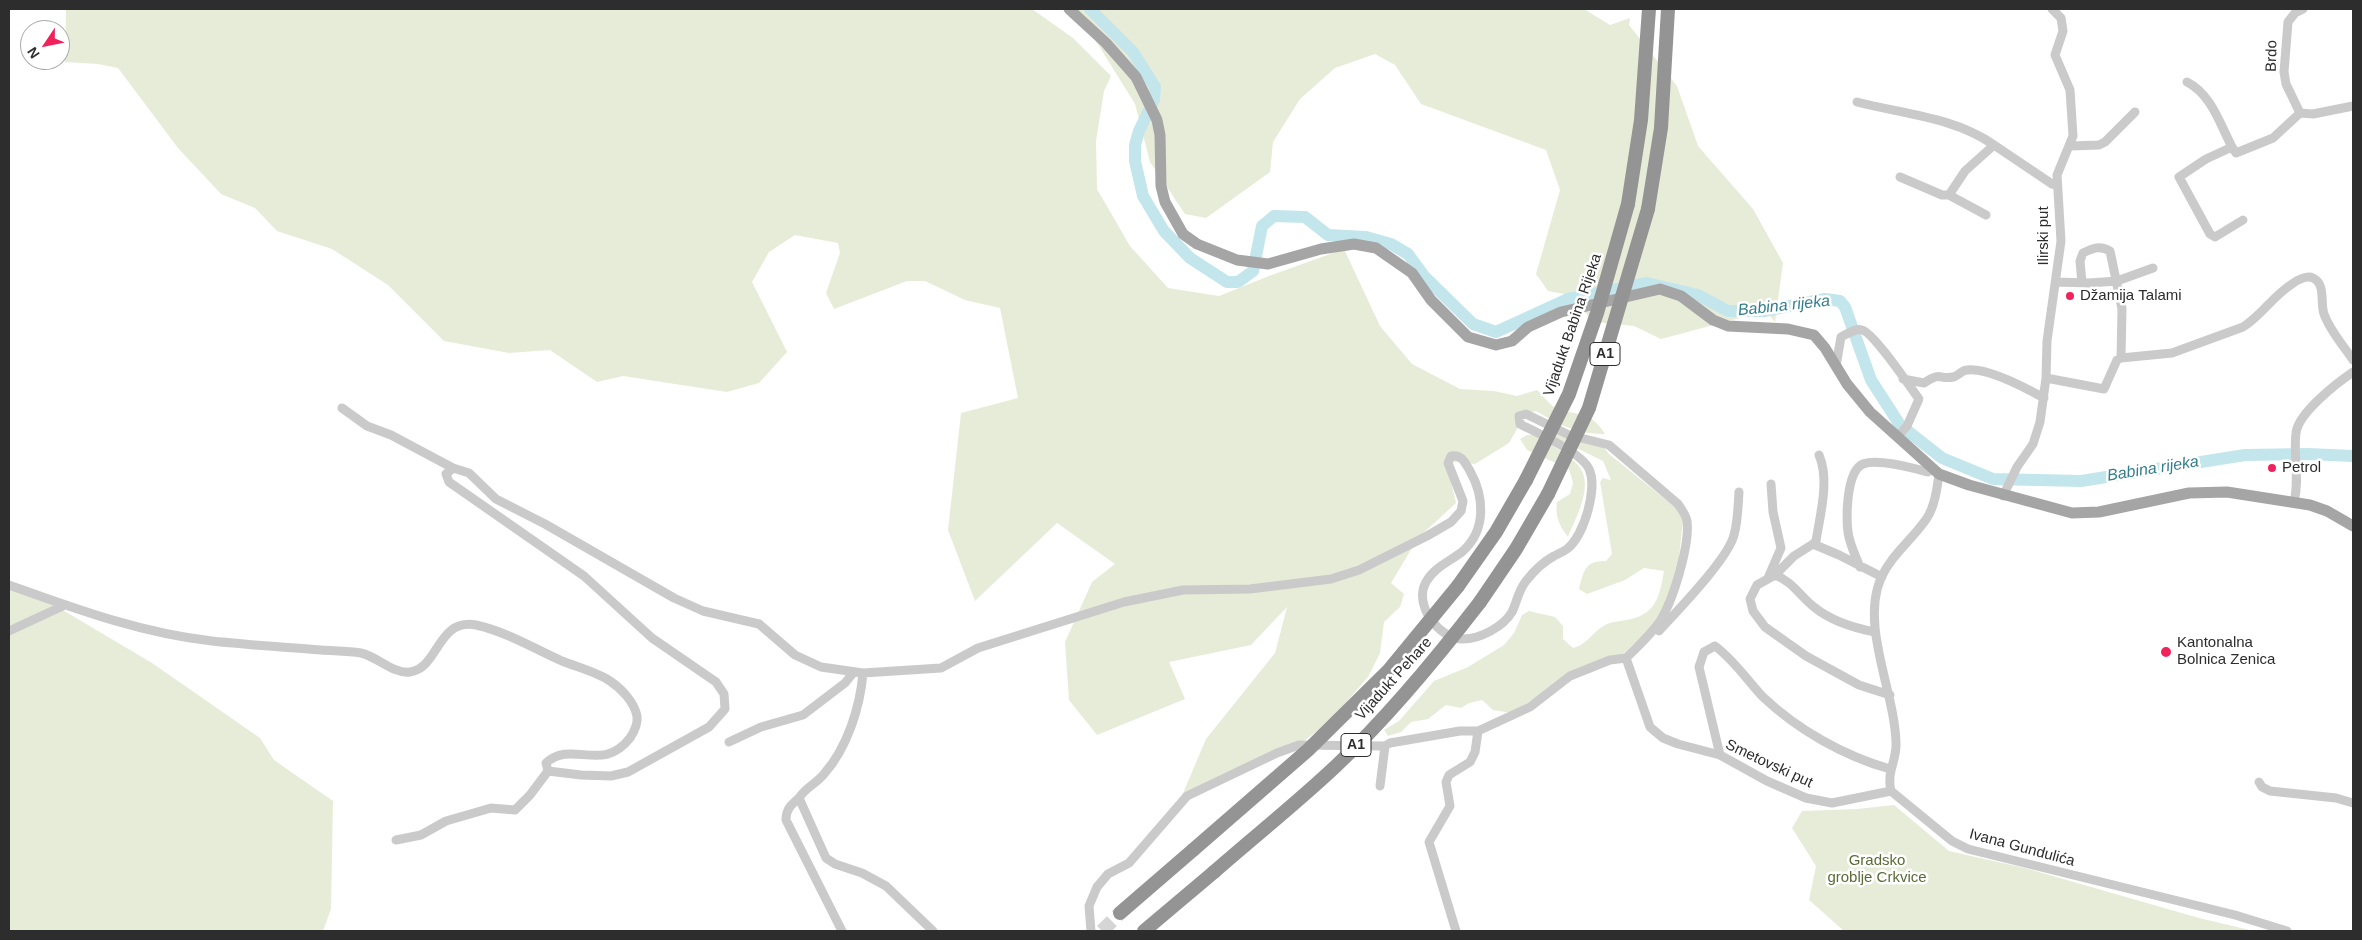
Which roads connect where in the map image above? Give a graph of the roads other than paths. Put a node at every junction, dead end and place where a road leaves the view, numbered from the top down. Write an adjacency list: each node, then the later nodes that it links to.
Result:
1 (1070, 9): 25 (main road)
2 (1649, 9): 47 (highway, Vijadukt Babina Rijeka / A1, bridge)
3 (1668, 9): 72 (highway, Vijadukt Pehare / A1, bridge)
4 (2052, 9): 12 (street, Ilirski put)
5 (2303, 9): 10 (street, Brdo)
6 (2187, 82): 13 (street)
7 (1857, 102): 11 (street)
8 (2353, 106): 10 (street)
9 (2134, 112): 12 (street)
10 (2300, 113): 13 (street)
11 (1994, 145): 15 (street); 16 (street)
12 (2070, 146): 15 (street, Ilirski put)
13 (2232, 147): 18 (street)
14 (1900, 177): 16 (street)
15 (2056, 185): 21 (street, Ilirski put)
16 (1949, 194): 17 (street)
17 (1986, 215)
18 (2243, 220)
19 (2153, 268): 20 (street)
20 (2117, 281): 22 (street); 22 (street); 23 (street)
21 (2057, 282): 22 (street); 27 (street, Ilirski put)
22 (2082, 283)
23 (2121, 358): 24 (street); 27 (street)
24 (2353, 360)
25 (1836, 366): 28 (street); 31 (main road)
26 (2353, 372): 36 (street)
27 (2046, 378): 29 (street, Ilirski put)
28 (1904, 379): 29 (street); 31 (street)
29 (2044, 398): 37 (street, Ilirski put)
30 (342, 408): 33 (street)
31 (1902, 432): 34 (main road)
32 (1820, 455): 42 (street)
33 (453, 468): 53 (street); 61 (street)
34 (1936, 471): 37 (main road); 43 (street); 45 (street)
35 (1771, 484): 44 (street)
36 (2297, 484): 39 (street); 40 (street)
37 (2006, 490): 39 (main road)
38 (1739, 492): 51 (street)
39 (2294, 502): 40 (main road)
40 (2327, 511): 41 (main road)
41 (2353, 526)
42 (1813, 544): 43 (street); 44 (street)
43 (1860, 566): 45 (street)
44 (1772, 576): 50 (street); 55 (street)
45 (1882, 577): 50 (street)
46 (9, 585): 48 (street)
47 (1458, 586): 68 (highway, Vijadukt Pehare / A1, bridge)
48 (65, 605): 49 (street); 61 (street)
49 (9, 631)
50 (1875, 632): 55 (street)
51 (1650, 636): 52 (street); 54 (street)
52 (1626, 658): 56 (street); 59 (street, Smetovski put)
53 (853, 673): 54 (street); 57 (street)
54 (864, 674): 65 (street)
55 (1890, 695): 60 (street)
56 (1478, 731): 58 (street); 73 (street)
57 (729, 742)
58 (1385, 746): 63 (street); 71 (street)
59 (1720, 755): 60 (street); 64 (street, Smetovski put)
60 (1890, 769): 64 (street)
61 (548, 771): 67 (street)
62 (2259, 782): 66 (street)
63 (1380, 786)
64 (1891, 791): 74 (street, Ivana Gundulića)
65 (799, 798): 69 (street); 70 (street)
66 (2353, 803)
67 (396, 840)
68 (1120, 913)
69 (842, 931)
70 (933, 931)
71 (1091, 931)
72 (1144, 931)
73 (1456, 931)
74 (2287, 931)

